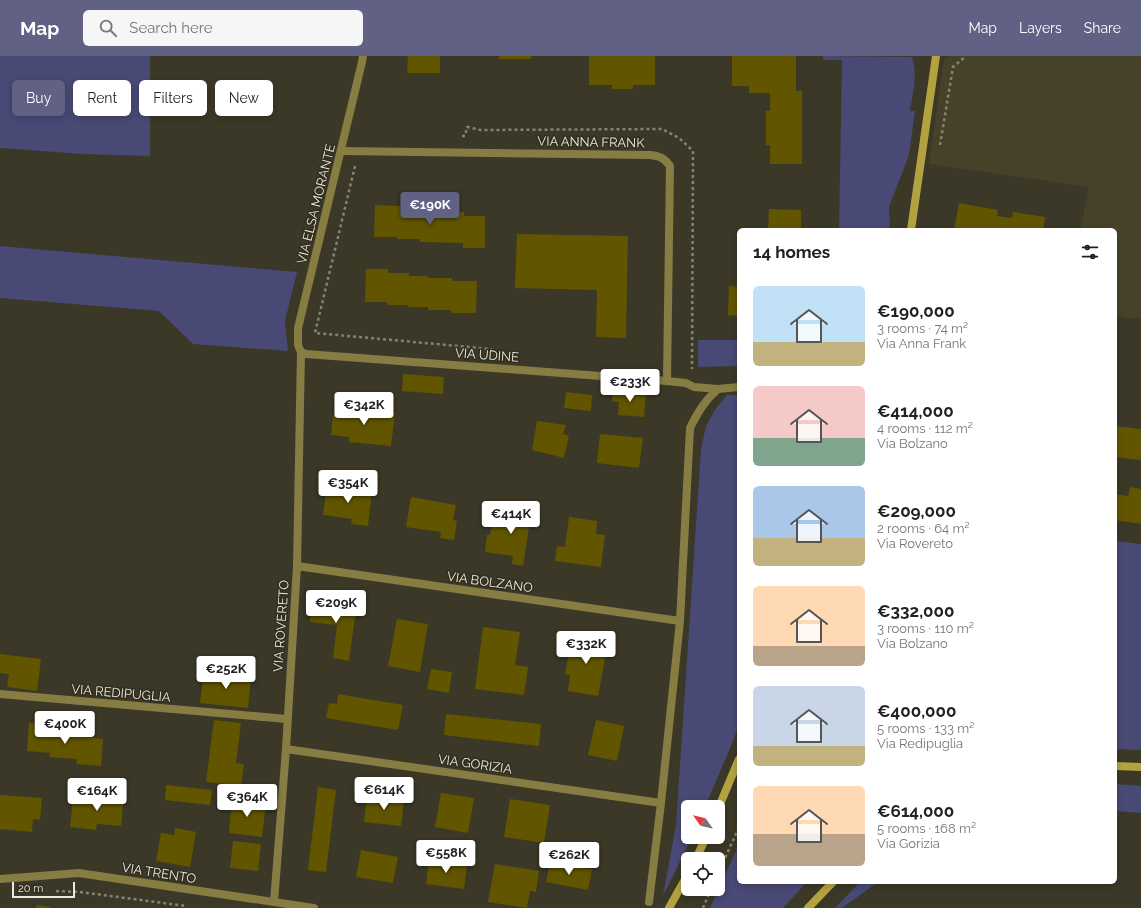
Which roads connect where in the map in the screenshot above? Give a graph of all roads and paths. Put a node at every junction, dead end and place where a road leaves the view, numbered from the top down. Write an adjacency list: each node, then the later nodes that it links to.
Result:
1 (363, 56): 6 (street, VIA ELSA MORANTE)
2 (936, 56): 8 (street)
3 (966, 56): 5 (path)
4 (457, 137): 11 (path)
5 (940, 146)
6 (341, 151): 9 (street, VIA ELSA MORANTE); 12 (street, VIA ANNA FRANK)
7 (357, 164): 10 (path)
8 (911, 228)
9 (303, 353): 10 (street, VIA UDINE); 15 (street, VIA ROVERETO)
10 (490, 368): 12 (street, VIA UDINE)
11 (692, 370)
12 (667, 381): 14 (street, VIA UDINE)
13 (737, 387): 14 (street, VIA UDINE)
14 (718, 389): 16 (street)
15 (297, 566): 16 (street, VIA BOLZANO); 18 (street, VIA ROVERETO)
16 (680, 621): 24 (street)
17 (0, 694): 18 (street, VIA REDIPUGLIA)
18 (287, 719): 19 (street, VIA ROVERETO)
19 (286, 749): 24 (street, VIA GORIZIA); 32 (street, VIA ROVERETO)
20 (737, 764): 23 (street)
21 (1117, 766): 22 (street)
22 (1141, 767)
23 (722, 800)
24 (661, 803): 33 (street)
25 (737, 831): 26 (path)
26 (725, 858)
27 (0, 879): 32 (street, VIA TRENTO)
28 (831, 884): 38 (street)
29 (681, 887): 36 (street)
30 (51, 891): 34 (path)
31 (708, 896): 37 (path)
32 (274, 902): 35 (street, VIA TRENTO)
33 (649, 902)
34 (188, 906)
35 (314, 908)
36 (669, 908)
37 (703, 908)
38 (808, 908)

